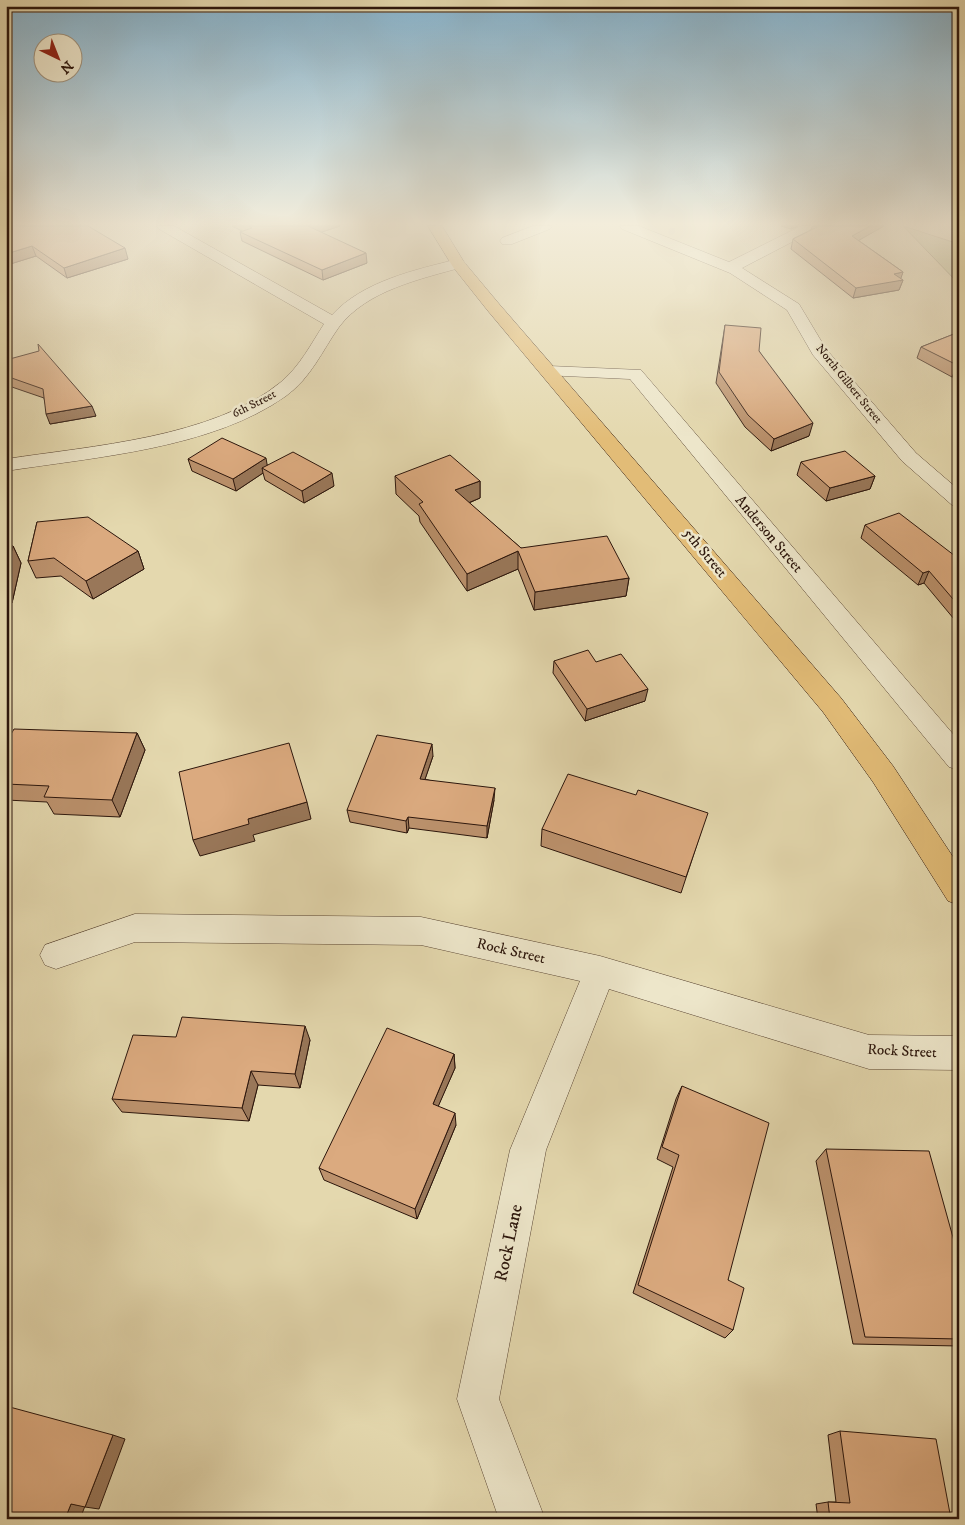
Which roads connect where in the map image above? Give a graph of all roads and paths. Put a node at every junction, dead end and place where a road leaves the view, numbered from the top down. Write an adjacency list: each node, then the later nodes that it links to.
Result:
1 (289, 297): 5 (street)
2 (367, 297): 5 (street, 6th Street)
3 (486, 297): 6 (main road, 5th Street)
4 (777, 297): 8 (street, North Gilbert Street)
5 (334, 323): 7 (street, 6th Street)
6 (549, 371): 9 (street, Anderson Street); 10 (main road, 5th Street)
7 (6, 465)
8 (959, 501)
9 (959, 760)
10 (959, 892)
11 (56, 956): 12 (street, Rock Street)
12 (600, 971): 13 (street, Rock Street); 14 (street, Rock Lane)
13 (959, 1053)
14 (522, 1519)

